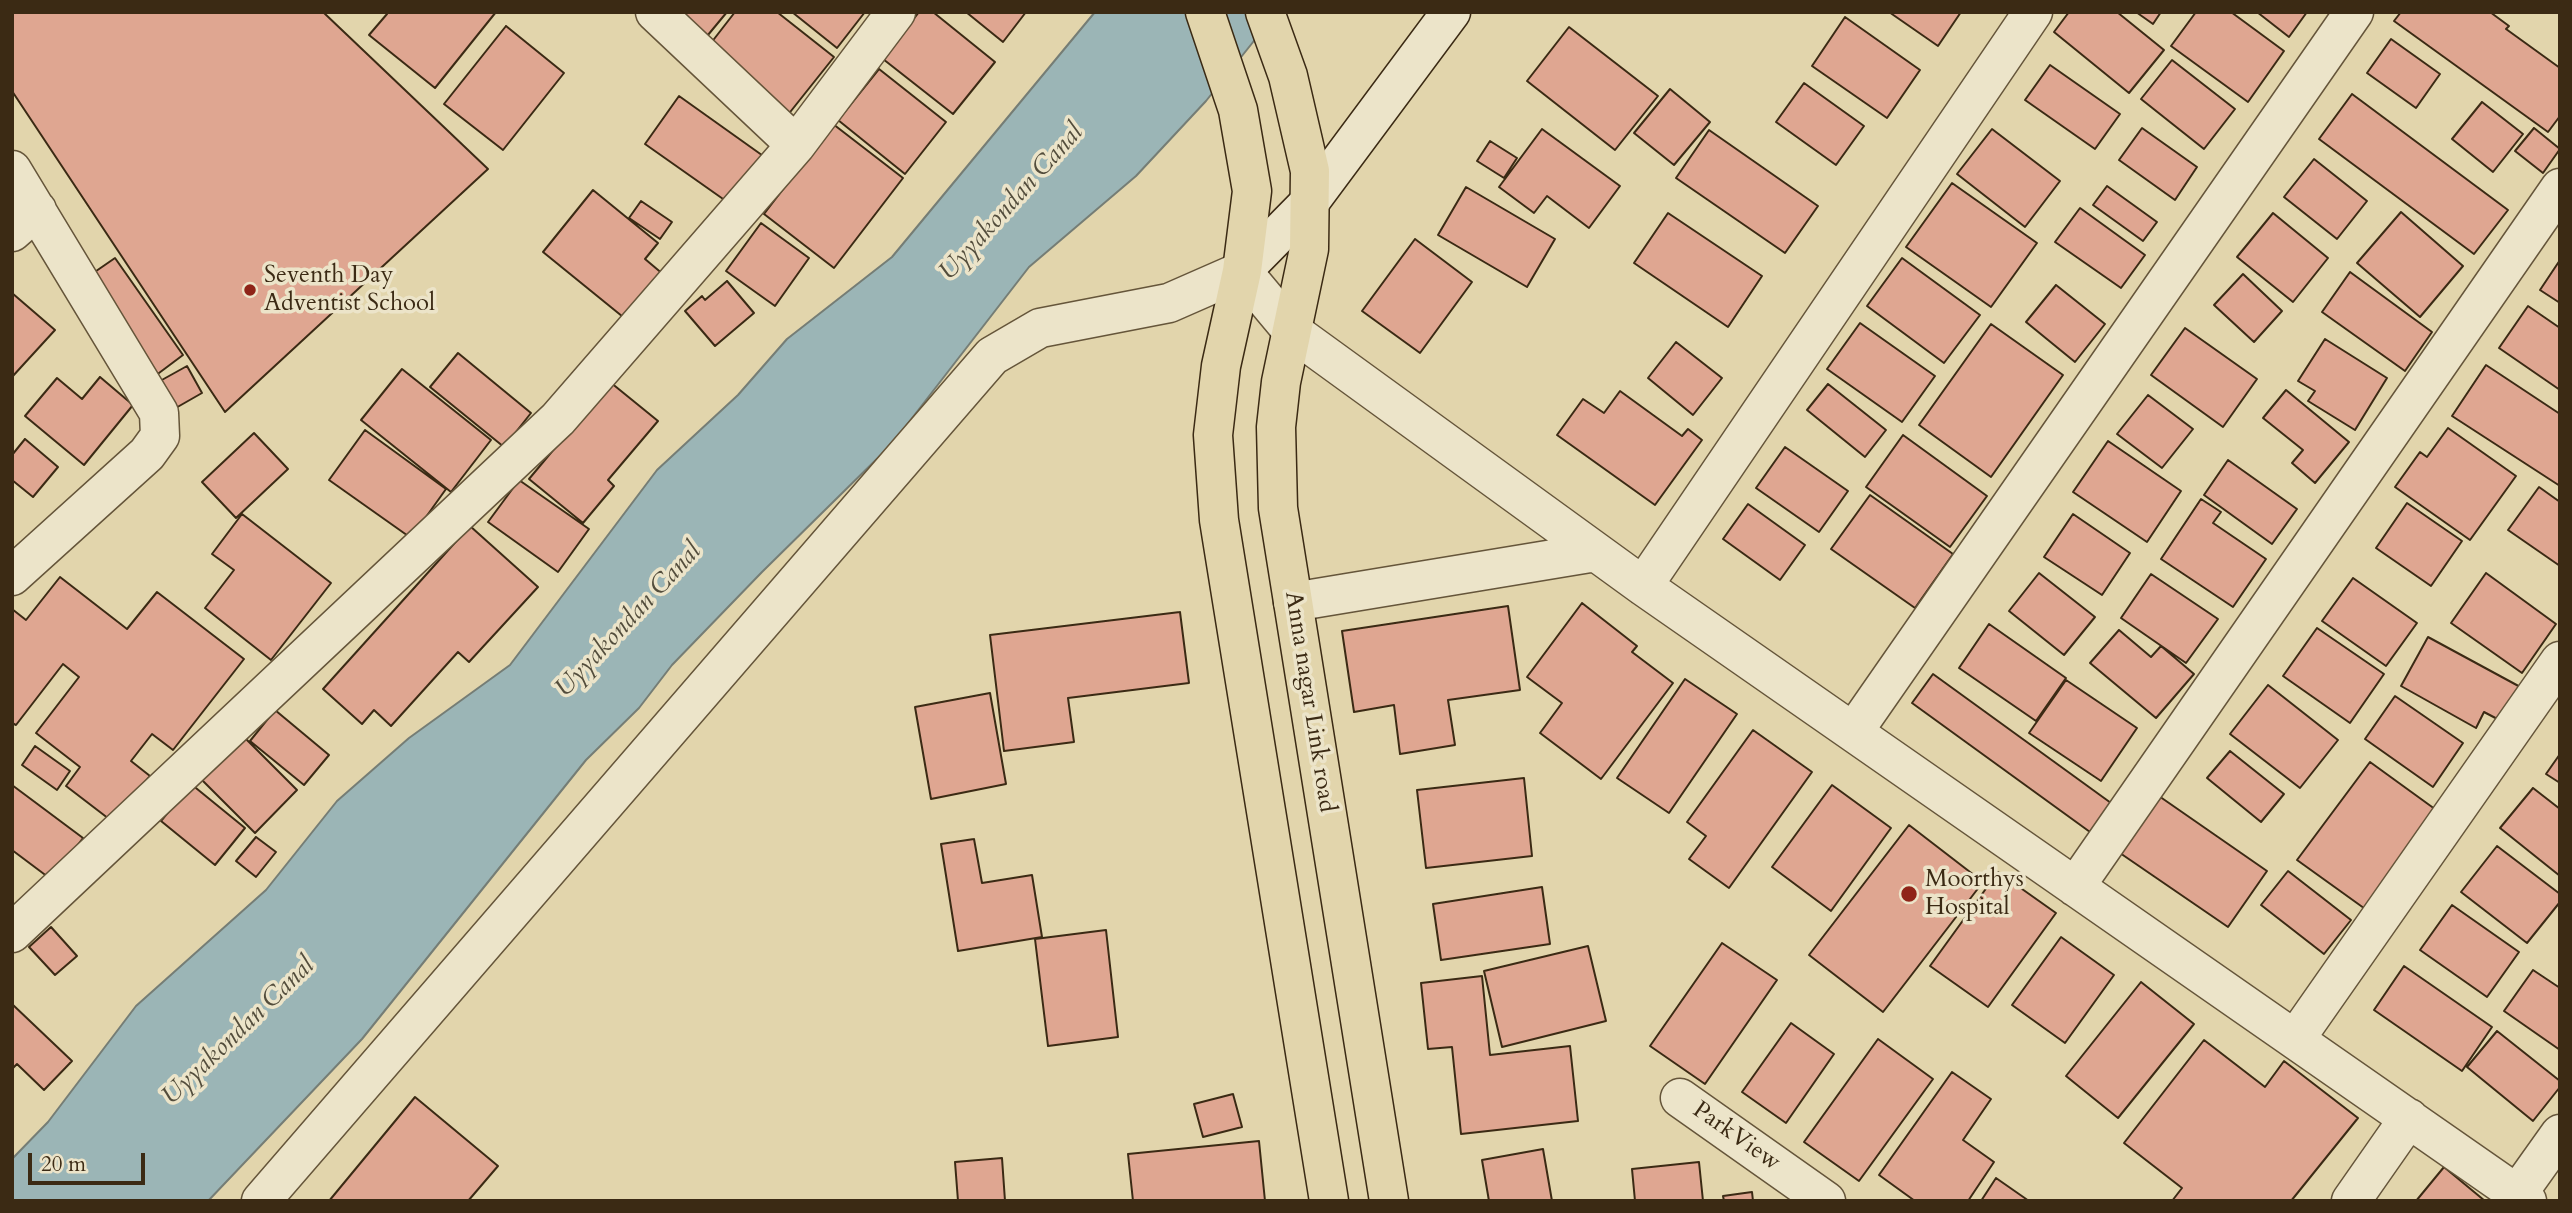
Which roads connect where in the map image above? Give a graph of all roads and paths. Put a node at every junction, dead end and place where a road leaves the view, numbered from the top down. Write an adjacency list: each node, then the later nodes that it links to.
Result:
1 (655, 12): 8 (street)
2 (896, 12): 8 (street)
3 (1205, 12): 13 (main road)
4 (1265, 12): 11 (main road, Anna nagar Link road)
5 (1451, 12): 11 (street)
6 (2033, 12): 17 (street)
7 (2354, 12): 20 (street)
8 (796, 145): 22 (street)
9 (12, 170): 12 (street)
10 (2560, 188): 21 (street)
11 (1309, 203): 13 (street); 14 (main road, Anna nagar Link road)
12 (24, 221): 16 (street)
13 (1242, 271): 14 (street); 28 (street); 29 (main road)
14 (1293, 332): 15 (street); 18 (main road, Anna nagar Link road)
15 (1596, 552): 17 (street); 18 (street)
16 (12, 576)
17 (1643, 586): 20 (street)
18 (1293, 602): 30 (main road, Anna nagar Link road)
19 (2560, 661): 23 (street)
20 (1854, 732): 21 (street)
21 (2075, 887): 23 (street)
22 (12, 933)
23 (2296, 1038): 25 (street)
24 (1680, 1098): 31 (street, ParkView)
25 (2409, 1118): 27 (street); 32 (street)
26 (2560, 1134): 27 (street)
27 (2522, 1197)
28 (261, 1201)
29 (1329, 1201)
30 (1389, 1201)
31 (1826, 1201)
32 (2351, 1201)

